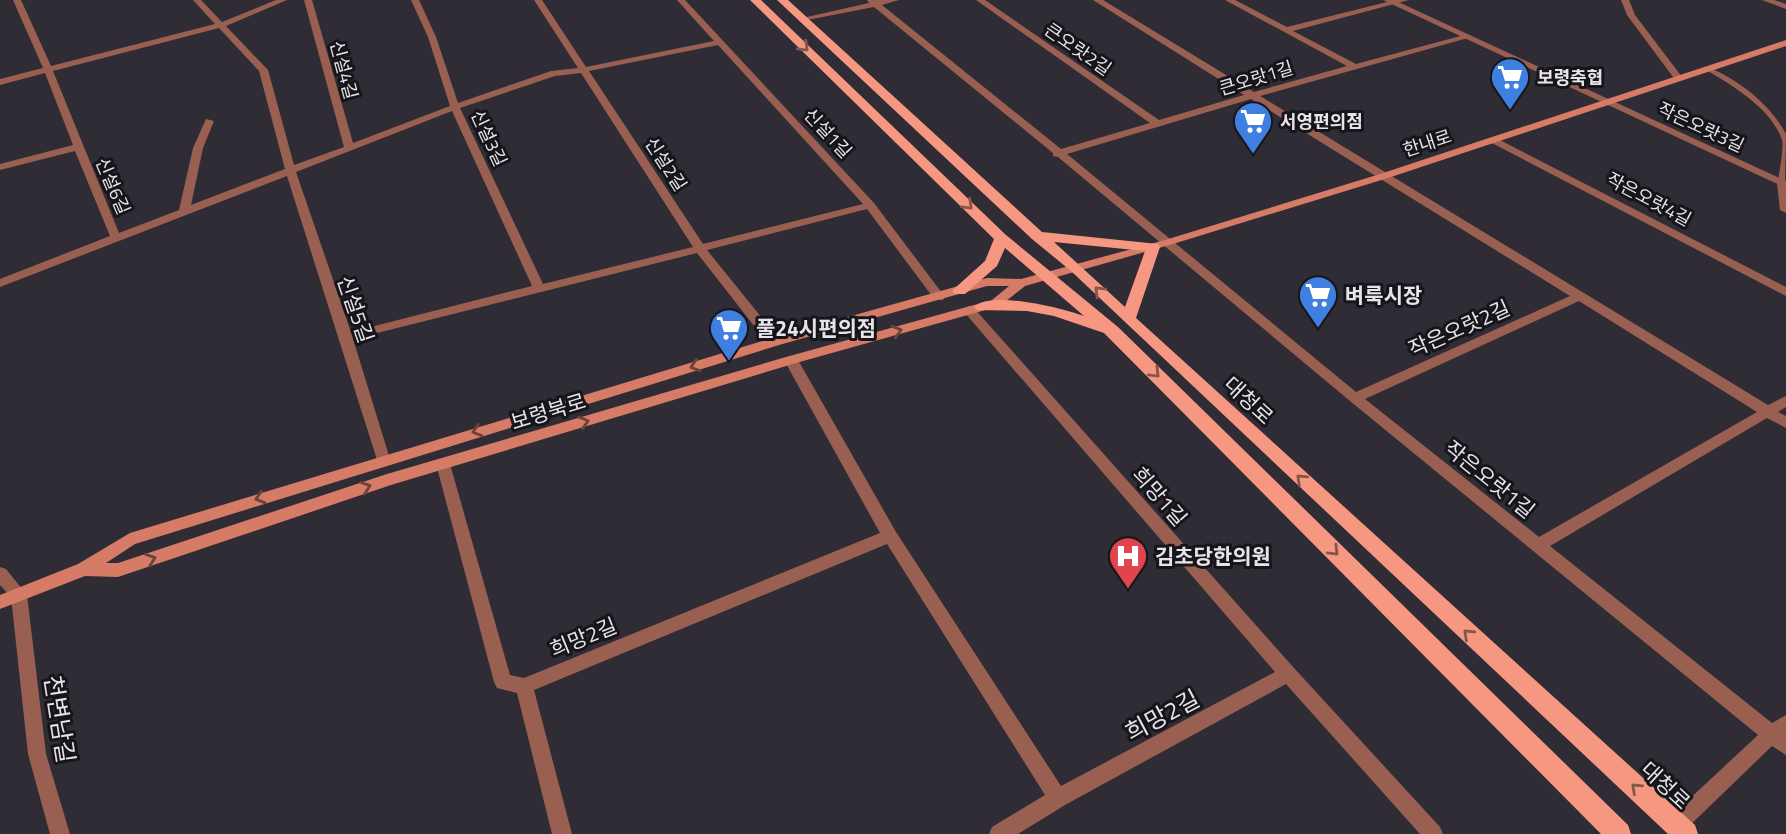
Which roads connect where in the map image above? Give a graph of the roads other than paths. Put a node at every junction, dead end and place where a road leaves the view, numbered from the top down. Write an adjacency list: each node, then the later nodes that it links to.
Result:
1 (17, 0): 28 (street, 신설6길)
2 (197, 0): 21 (street, 신설5길)
3 (283, 0): 21 (street)
4 (308, 0): 40 (street, 신설4길)
5 (415, 0): 34 (street, 신설3길)
6 (538, 0): 29 (street, 신설2길)
7 (681, 0): 24 (street, 신설1길)
8 (755, 0): 51 (main road, one-way to 51)
9 (782, 0): 20 (main road, 대청로)
10 (895, 0): 18 (street)
11 (980, 0): 36 (street, 큰오랏2길)
12 (1097, 0): 32 (street)
13 (1229, 0): 22 (street)
14 (1405, 0): 17 (street)
15 (1625, 0): 30 (street)
16 (1766, 0): 19 (street)
17 (1390, 1): 22 (street); 23 (street, 작은오랏3길)
18 (873, 2): 20 (street); 41 (street)
19 (1786, 7)
20 (802, 19): 49 (main road, 대청로)
21 (222, 25): 28 (street); 43 (street, 신설5길)
22 (1286, 30): 26 (street)
23 (1465, 36): 26 (street, 큰오랏1길); 33 (street, 작은오랏3길)
24 (721, 42): 29 (street); 46 (street, 신설1길)
25 (1786, 43): 27 (main road, 한내로)
26 (1354, 66): 32 (street, 큰오랏1길)
27 (1708, 69): 30 (main road, 한내로); 38 (lane)
28 (50, 70): 31 (street); 39 (street, 신설6길)
29 (583, 70): 34 (street); 54 (street, 신설2길)
30 (1679, 79): 33 (main road, 한내로)
31 (0, 82)
32 (1253, 95): 36 (street, 큰오랏1길); 44 (street)
33 (1606, 102): 37 (main road, 한내로); 45 (street, 작은오랏3길)
34 (455, 107): 40 (street); 59 (street, 신설3길)
35 (209, 121): 48 (street)
36 (1159, 125): 41 (street, 큰오랏1길)
37 (1494, 139): 44 (main road, 한내로); 61 (street, 작은오랏4길)
38 (1786, 142): 45 (lane)
39 (77, 147): 42 (street); 50 (street, 신설6길)
40 (349, 148): 43 (street)
41 (1057, 154): 52 (street)
42 (0, 167)
43 (292, 171): 48 (street); 67 (street, 신설5길)
44 (1384, 176): 52 (main road, 한내로); 62 (street)
45 (1784, 183): 47 (street)
46 (870, 205): 54 (street); 63 (street, 신설1길)
47 (1786, 209)
48 (184, 212): 50 (street)
49 (1037, 236): 53 (main road); 55 (main road, 대청로)
50 (116, 238): 57 (street, 신설6길)
51 (1001, 238): 56 (main road); 60 (main road)
52 (1169, 243): 53 (main road, 한내로); 70 (street, 작은오랏1길)
53 (1153, 247): 55 (main road, 한내로); 65 (main road)
54 (701, 250): 59 (street); 68 (street, 신설2길)
55 (1076, 268): 56 (main road, 보령북로); 65 (main road, 대청로, one-way to 55)
56 (1049, 276): 58 (main road, 보령북로); 66 (main road)
57 (0, 283)
58 (1021, 283): 60 (main road, 보령북로); 64 (main road, 보령북로)
59 (538, 287): 67 (street)
60 (960, 290): 63 (main road, 보령북로)
61 (1786, 292)
62 (1580, 296): 70 (street, 작은오랏2길); 72 (street)
63 (939, 297): 68 (main road, 보령북로)
64 (975, 308): 66 (main road); 69 (main road, 보령북로, one-way to 64); 82 (street, 희망1길)
65 (1128, 319): 86 (main road, 대청로, one-way to 65)
66 (1112, 331): 91 (main road, one-way to 91)
67 (346, 337): 74 (street, 신설5길)
68 (774, 342): 74 (main road, 보령북로, one-way to 74)
69 (791, 360): 75 (main road, 보령북로, one-way to 69); 76 (street)
70 (1355, 398): 77 (street, 작은오랏1길)
71 (1786, 401): 72 (street)
72 (1768, 412): 73 (street); 77 (street)
73 (1786, 423)
74 (383, 459): 78 (main road, 보령북로, one-way to 78)
75 (443, 464): 78 (main road, 보령북로, one-way to 75); 83 (street)
76 (890, 536): 83 (street, 희망2길); 85 (street)
77 (1539, 545): 84 (street, 작은오랏1길)
78 (84, 569): 80 (main road, 보령북로)
79 (0, 574): 80 (street)
80 (19, 595): 81 (main road, 보령북로); 87 (street, 천변남길)
81 (0, 602)
82 (1288, 674): 85 (street, 희망2길); 90 (street, 희망1길)
83 (524, 686): 88 (street)
84 (1781, 735): 86 (street)
85 (1058, 798): 89 (street, 희망2길)
86 (1681, 829)
87 (60, 834)
88 (562, 834)
89 (999, 834)
90 (1433, 834)
91 (1619, 834)

